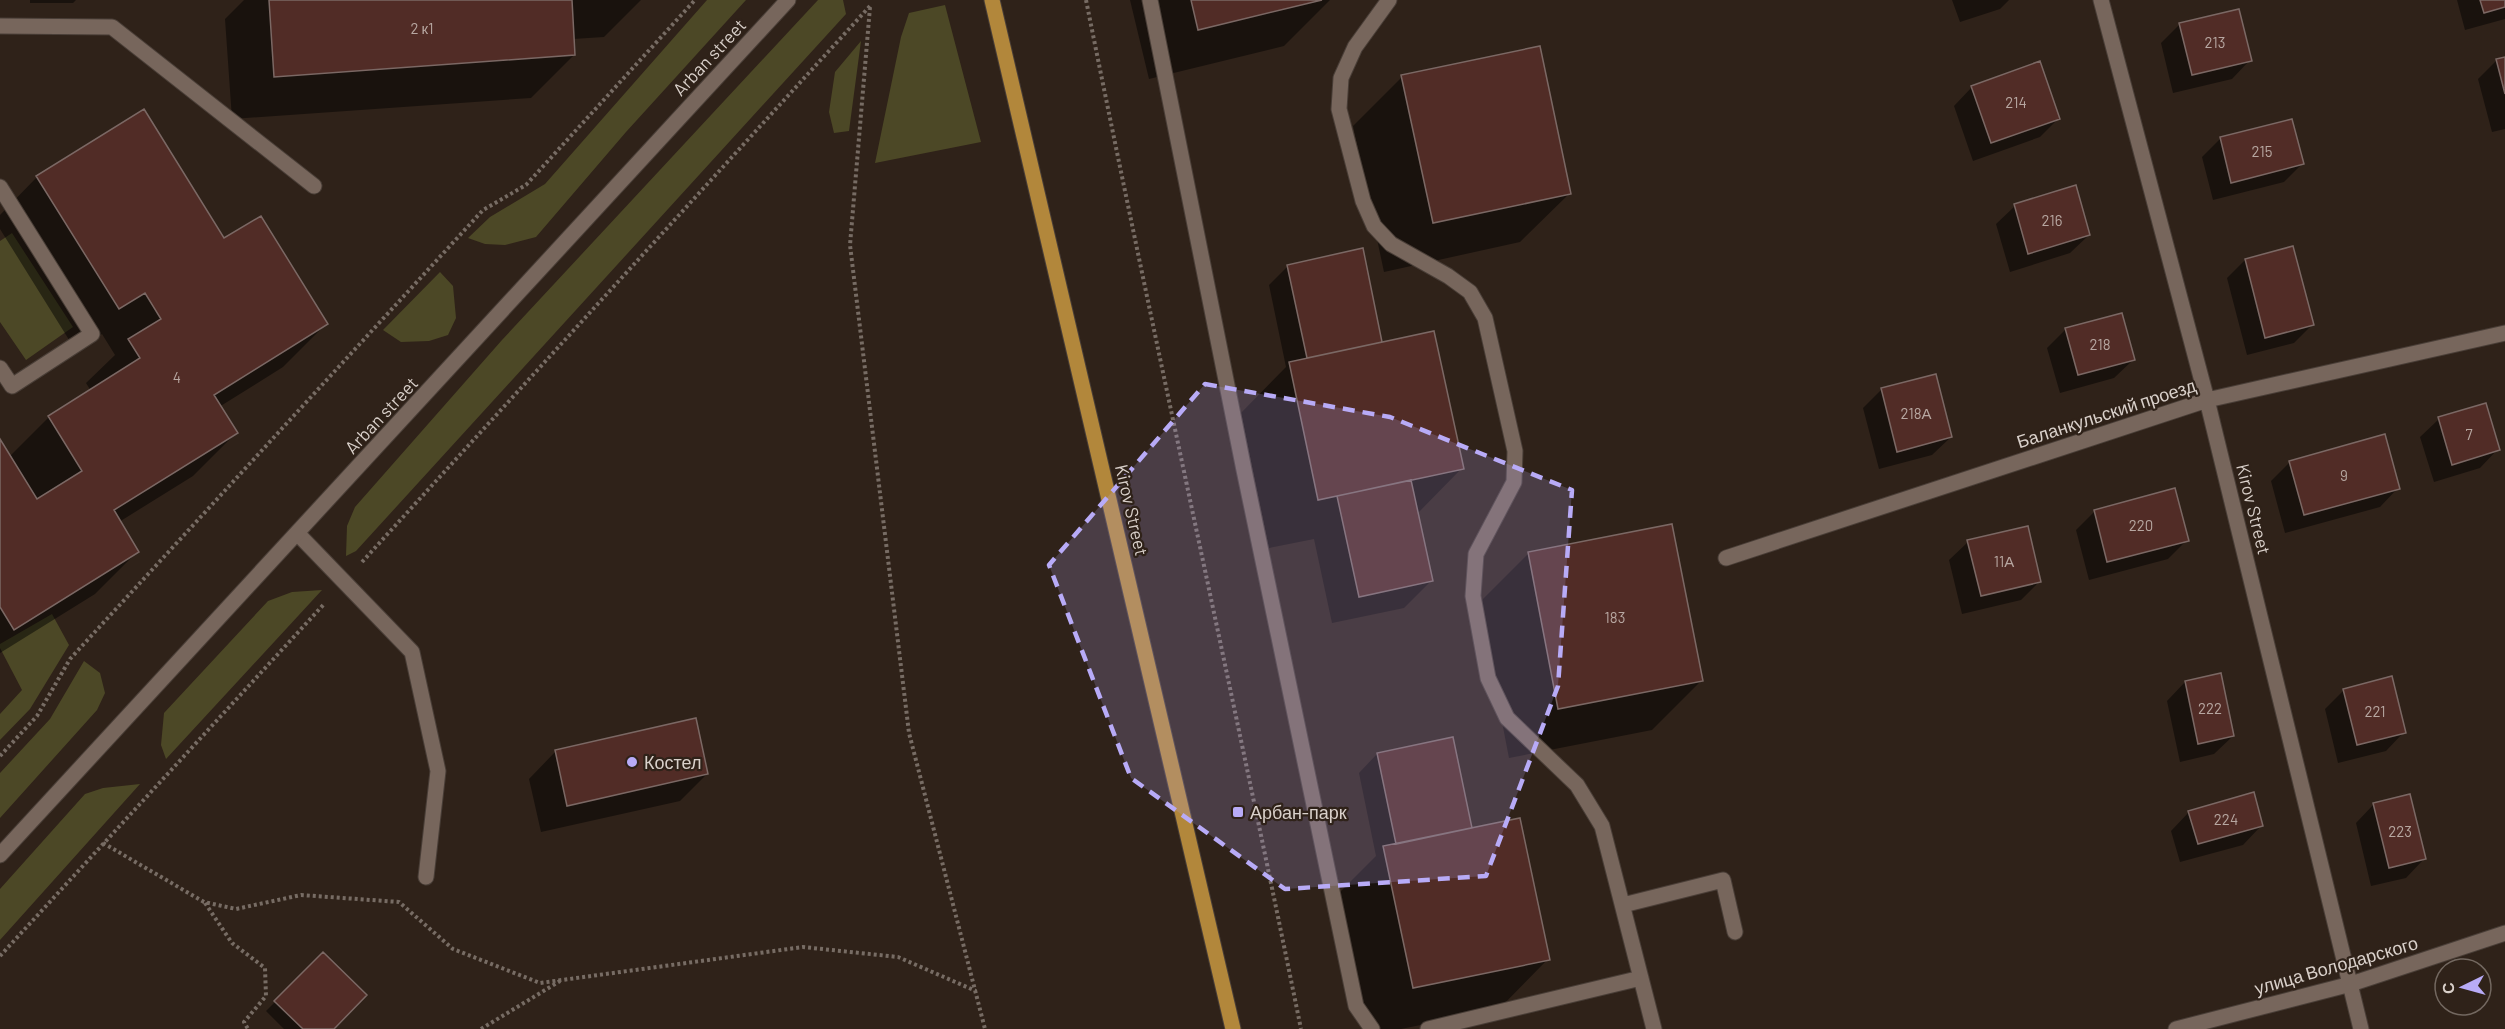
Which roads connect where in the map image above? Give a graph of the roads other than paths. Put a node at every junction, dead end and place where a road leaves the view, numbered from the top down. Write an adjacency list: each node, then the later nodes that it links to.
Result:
1 (788, 0): 12 (street, Arban street)
2 (992, 0): 21 (main road, Kirov Street)
3 (1150, 0): 22 (street)
4 (1389, 0): 16 (street)
5 (2102, 0): 11 (street, Kirov Street)
6 (0, 26): 7 (street)
7 (314, 186)
8 (0, 187): 10 (street)
9 (2505, 333): 11 (street, Баланкульский проезд)
10 (0, 368)
11 (2207, 400): 13 (street, Баланкульский проезд); 20 (street, Kirov Street)
12 (298, 534): 14 (street, Arban street); 15 (street)
13 (1726, 558)
14 (0, 855)
15 (426, 878)
16 (1623, 905): 17 (street); 19 (street)
17 (1735, 932)
18 (2505, 933): 20 (street, улица Володарского)
19 (1641, 978): 23 (street); 24 (street)
20 (2351, 984): 25 (street, улица Володарского); 26 (street, Kirov Street)
21 (1233, 1029)
22 (1372, 1029)
23 (1428, 1029)
24 (1654, 1029)
25 (2176, 1029)
26 (2361, 1029)

